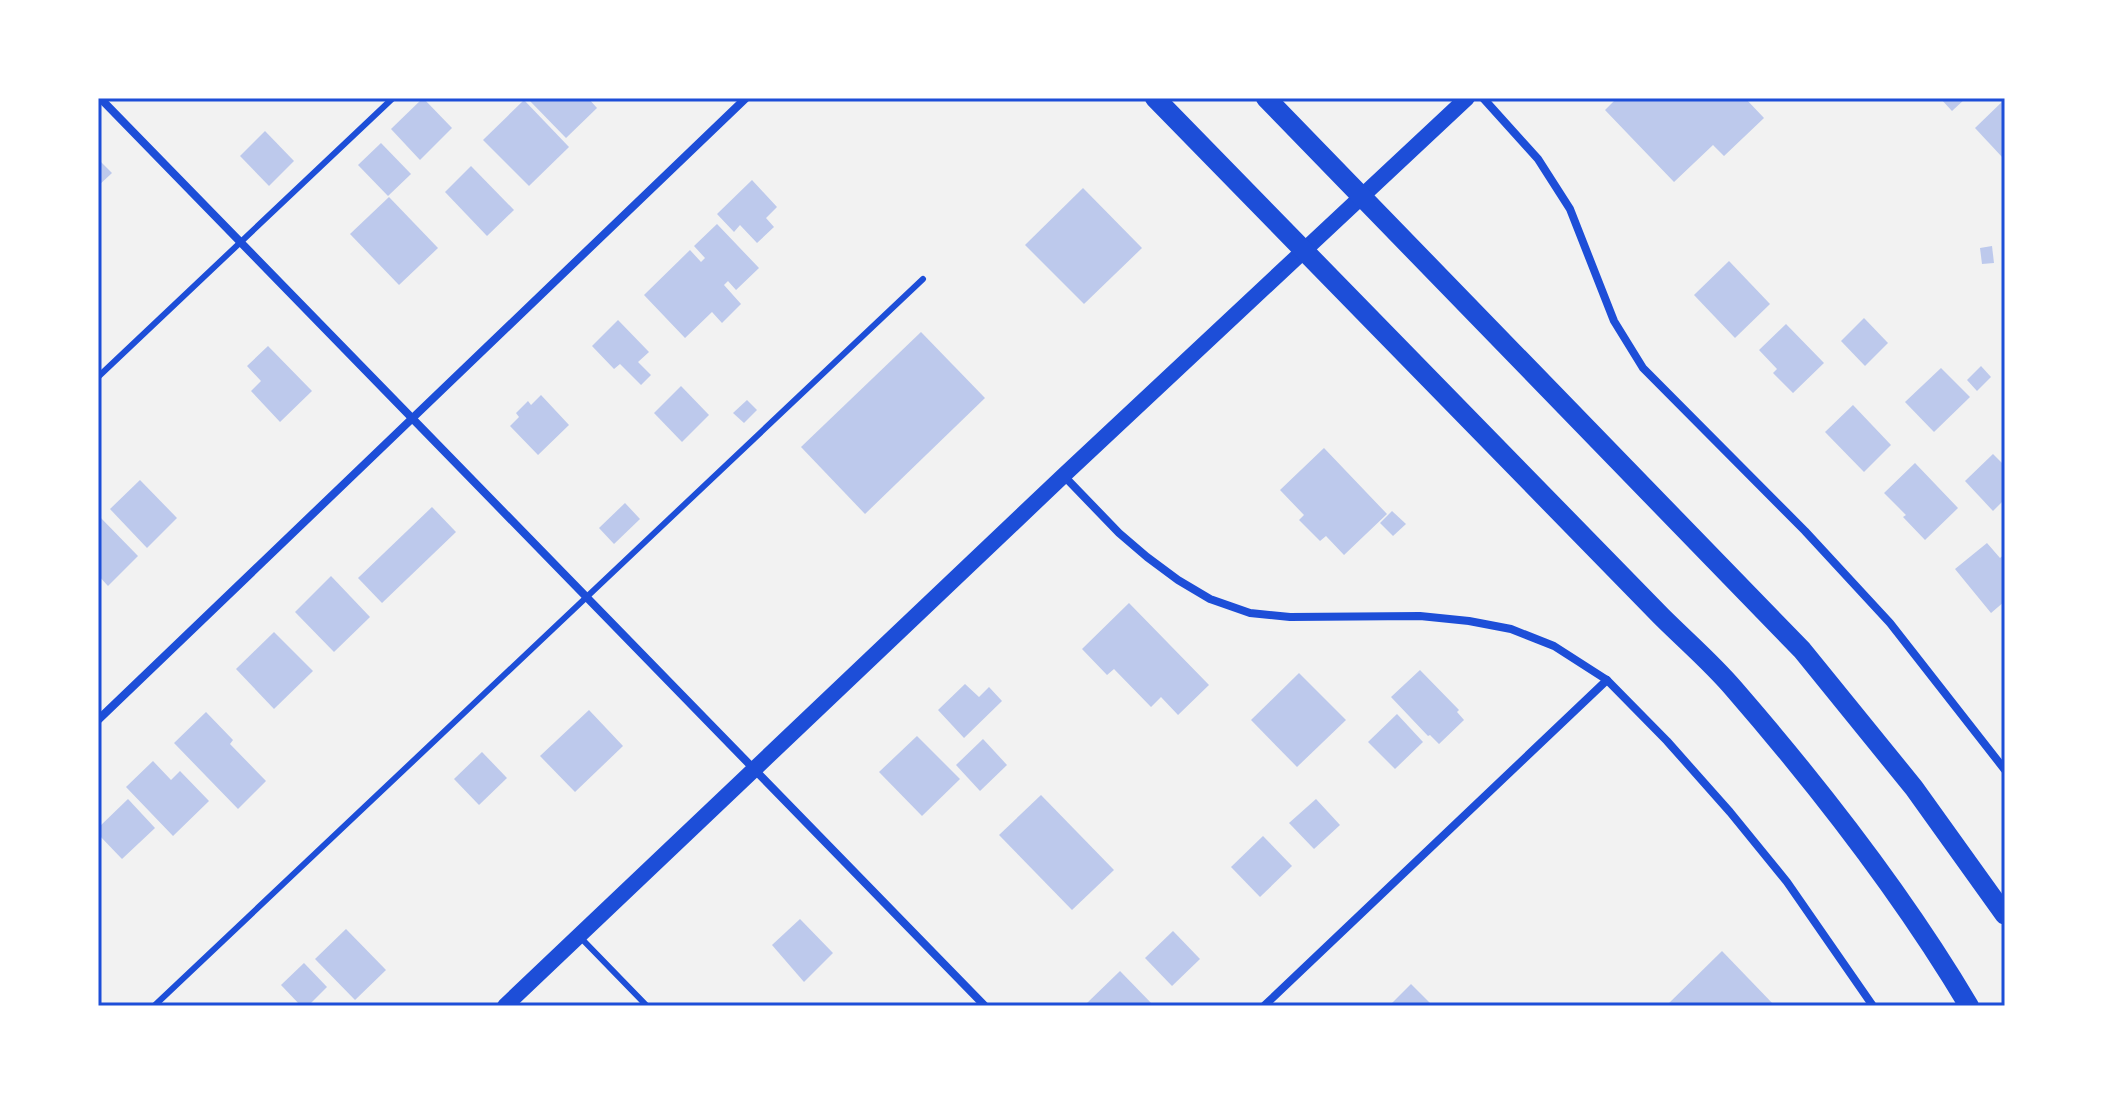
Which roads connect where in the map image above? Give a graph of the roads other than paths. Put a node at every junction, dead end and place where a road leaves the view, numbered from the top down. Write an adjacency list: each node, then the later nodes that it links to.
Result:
1 (100, 98): 9 (street)
2 (393, 98): 9 (lane)
3 (746, 98): 13 (street)
4 (1155, 98): 10 (main road)
5 (1266, 98): 8 (main road)
6 (1467, 98): 8 (main road)
7 (1483, 98): 19 (street)
8 (1362, 196): 10 (main road); 20 (main road)
9 (241, 242): 12 (lane); 13 (street)
10 (1304, 251): 14 (main road); 28 (main road)
11 (923, 279): 15 (lane)
12 (98, 377)
13 (412, 418): 15 (street); 17 (street)
14 (1064, 475): 16 (street); 18 (main road)
15 (587, 598): 18 (street); 22 (lane)
16 (1607, 680): 26 (street); 27 (street)
17 (98, 720)
18 (754, 769): 21 (main road); 25 (street)
19 (2005, 770)
20 (2005, 915)
21 (579, 936): 23 (main road); 24 (lane)
22 (154, 1006)
23 (505, 1006)
24 (647, 1006)
25 (985, 1006)
26 (1264, 1006)
27 (1873, 1006)
28 (1969, 1006)

